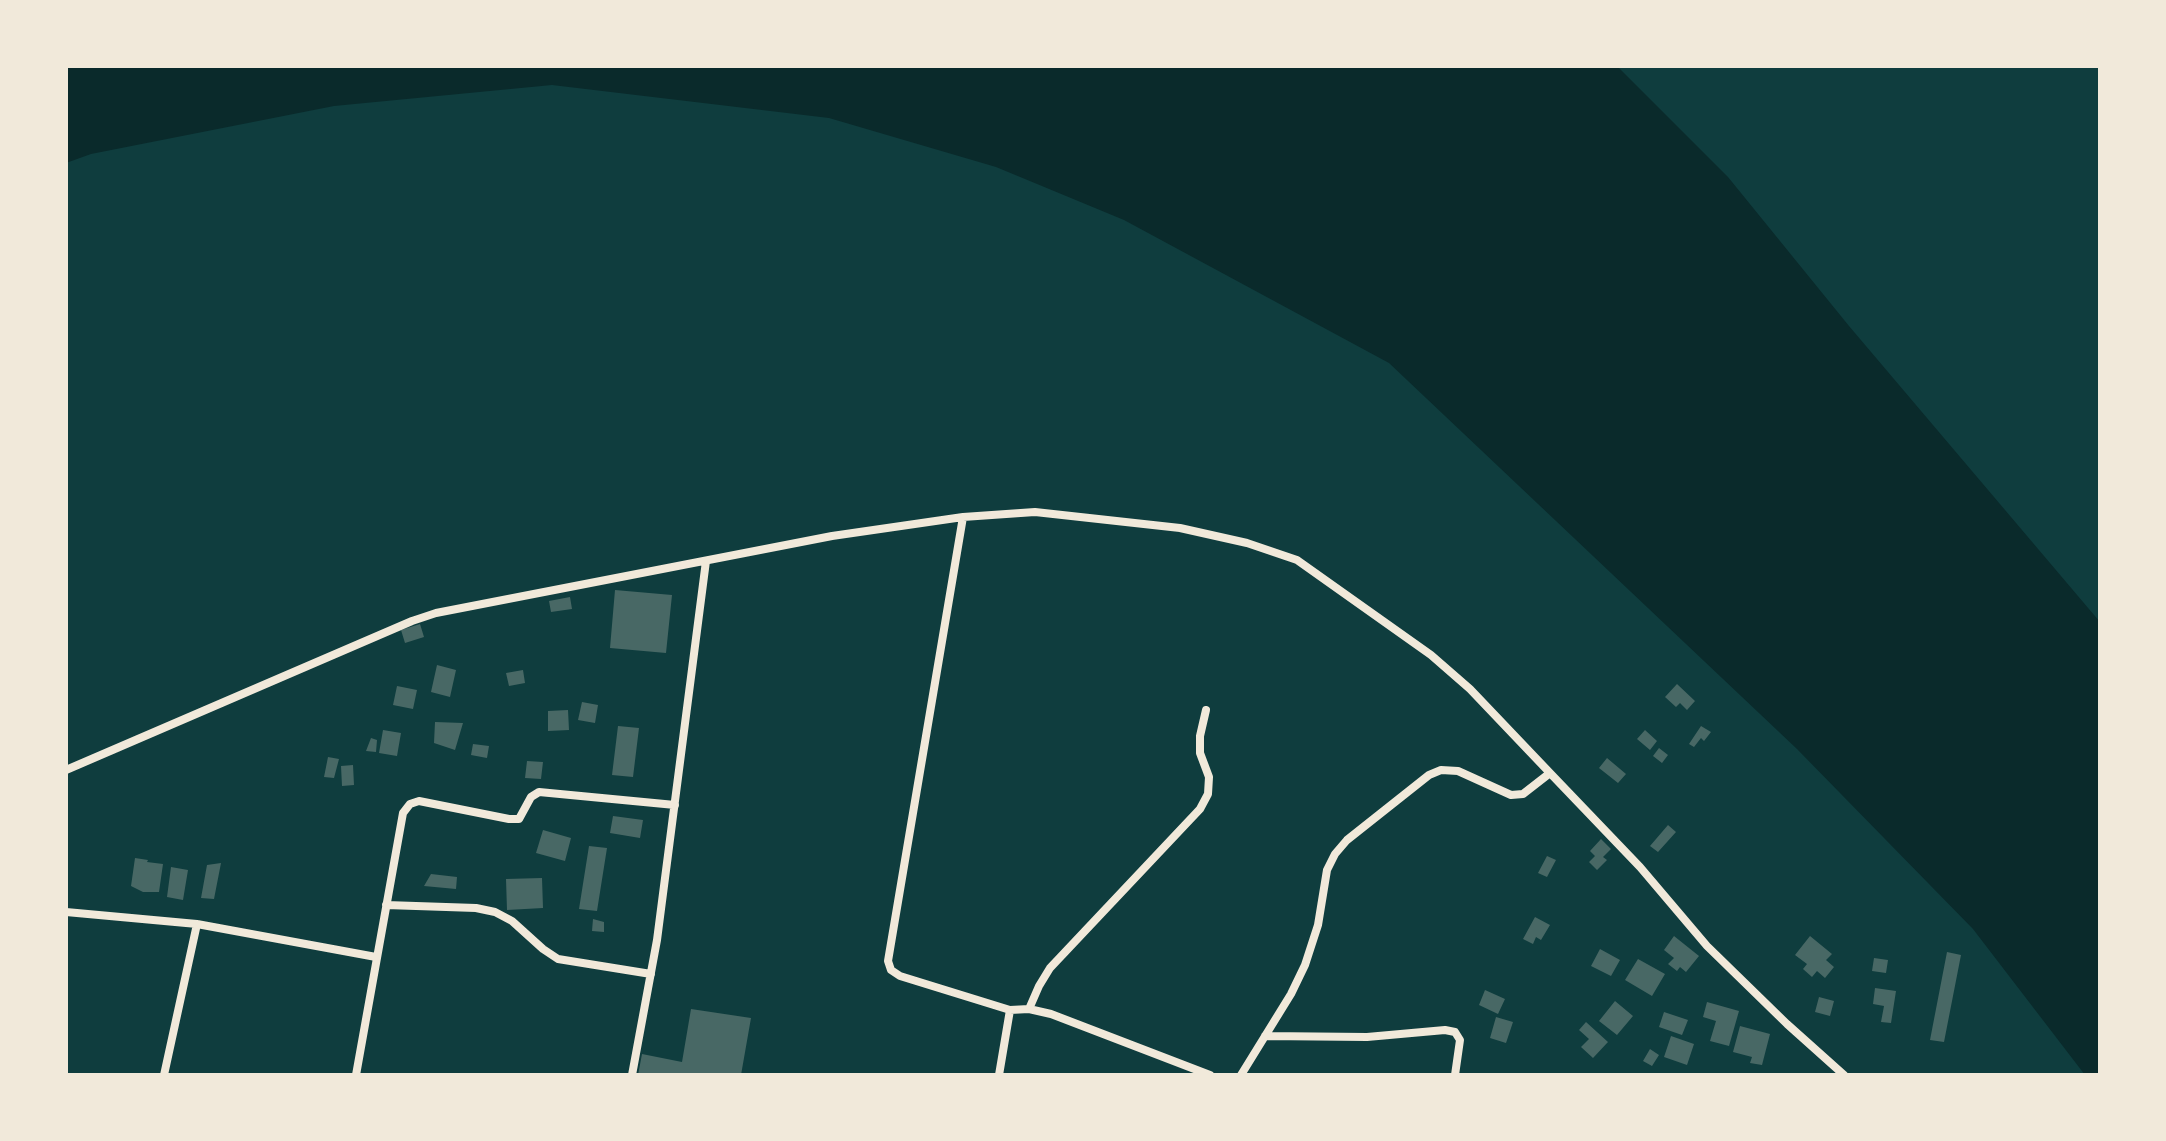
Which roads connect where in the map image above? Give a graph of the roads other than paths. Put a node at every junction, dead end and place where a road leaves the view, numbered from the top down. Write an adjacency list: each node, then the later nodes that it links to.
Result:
1 (963, 517): 2 (street); 5 (street); 13 (street)
2 (706, 561): 4 (street); 6 (street)
3 (1206, 710): 12 (street)
4 (66, 770)
5 (1550, 773): 14 (street); 22 (street)
6 (675, 805): 7 (street); 11 (street)
7 (386, 905): 10 (street); 11 (street)
8 (66, 912): 9 (street)
9 (197, 924): 10 (street); 15 (street)
10 (376, 957): 16 (street)
11 (651, 974): 17 (street)
12 (1029, 1009): 13 (street); 19 (street)
13 (1010, 1010): 18 (street)
14 (1265, 1036): 20 (street); 21 (street)
15 (164, 1075)
16 (356, 1075)
17 (632, 1075)
18 (999, 1075)
19 (1210, 1075)
20 (1241, 1075)
21 (1455, 1075)
22 (1844, 1075)

